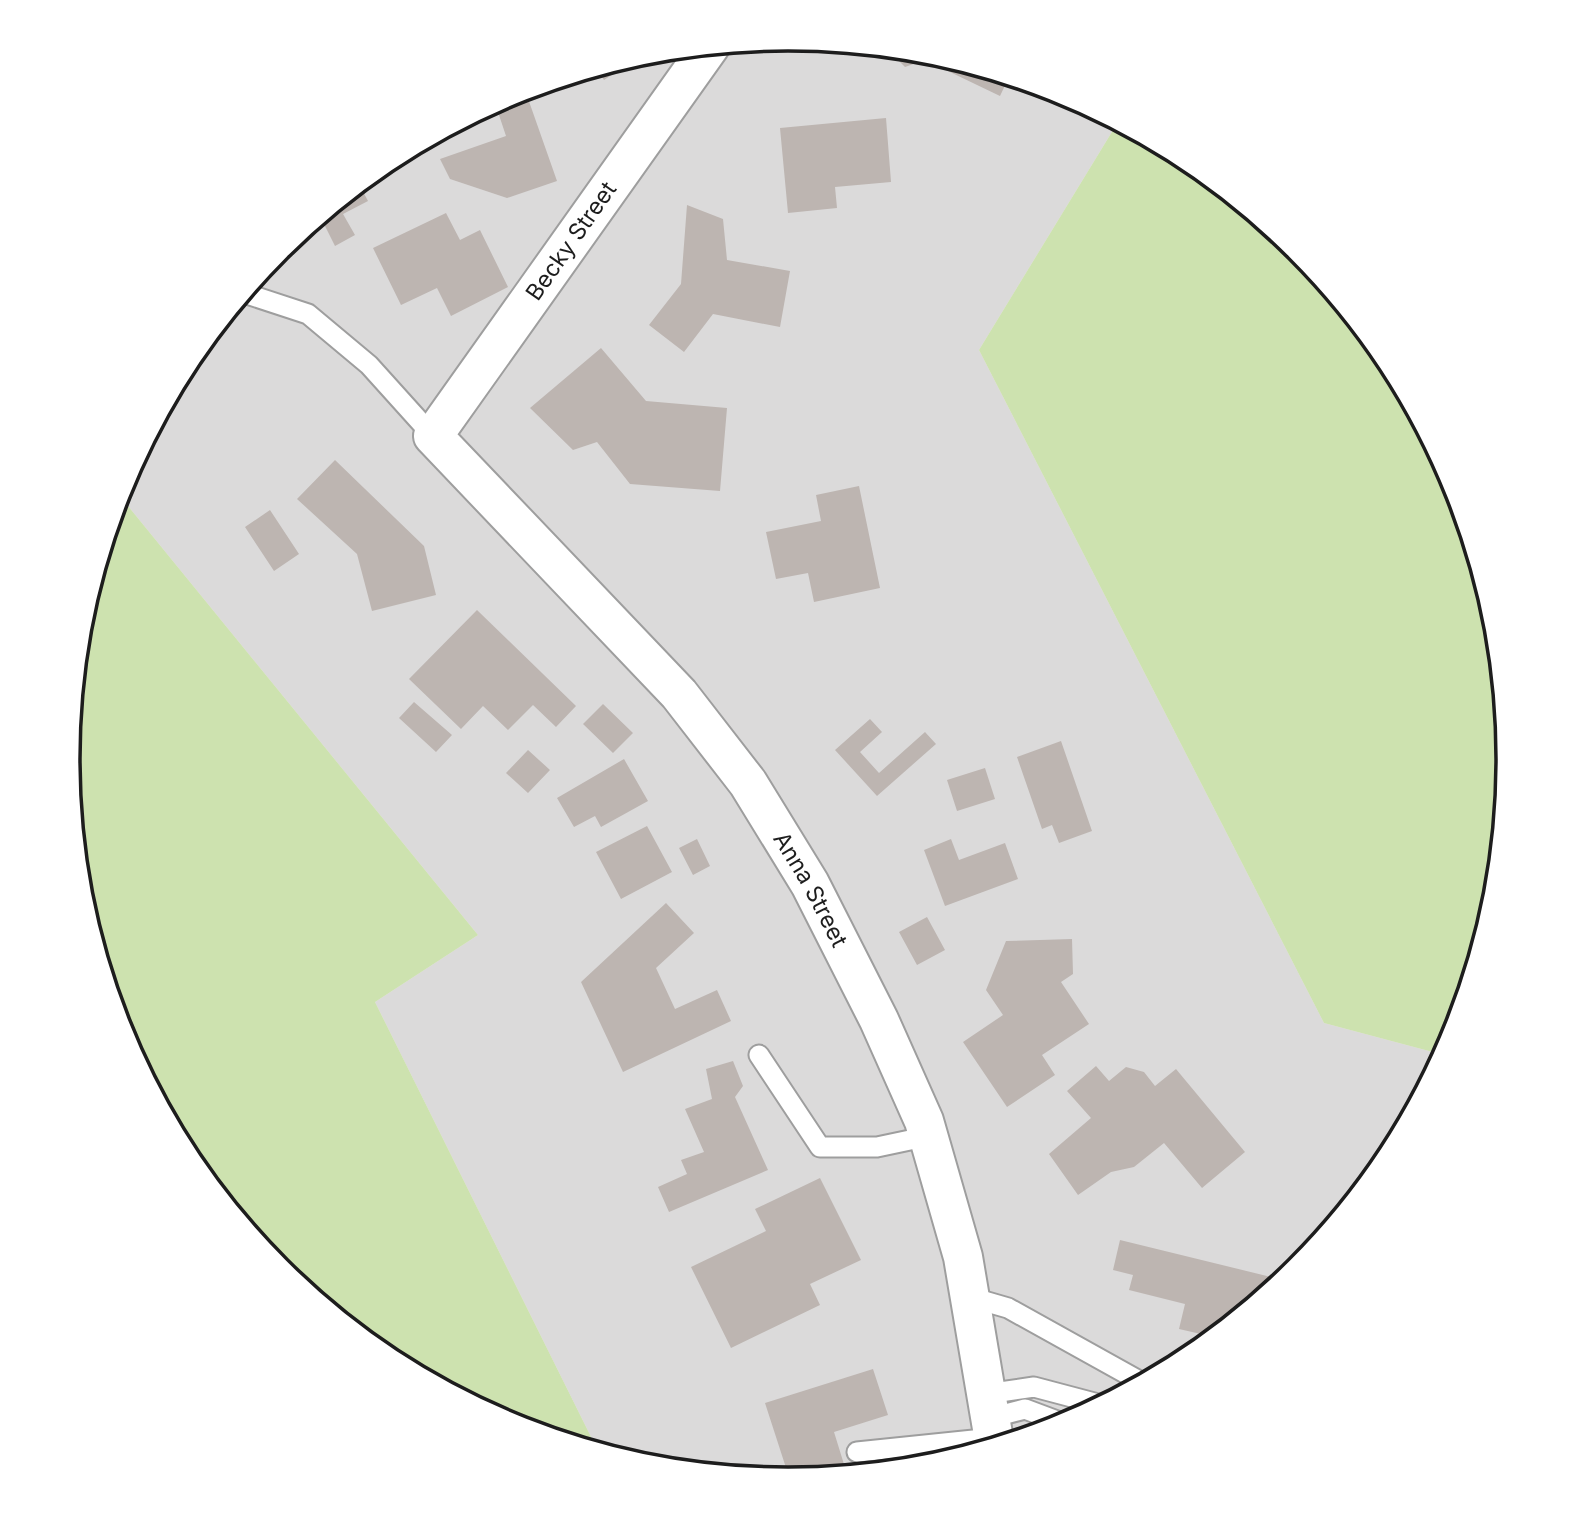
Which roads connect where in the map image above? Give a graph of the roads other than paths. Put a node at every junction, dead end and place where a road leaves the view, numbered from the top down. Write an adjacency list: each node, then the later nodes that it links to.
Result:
1 (703, 56): 3 (street, Becky Street)
2 (253, 296): 3 (lane)
3 (433, 436): 5 (street, Anna Street)
4 (759, 1055): 5 (lane)
5 (929, 1136): 6 (street, Anna Street)
6 (970, 1297): 7 (lane); 10 (street, Anna Street)
7 (1134, 1377)
8 (1086, 1401): 10 (lane)
9 (1048, 1418): 10 (lane)
10 (991, 1424): 11 (lane)
11 (857, 1452)

